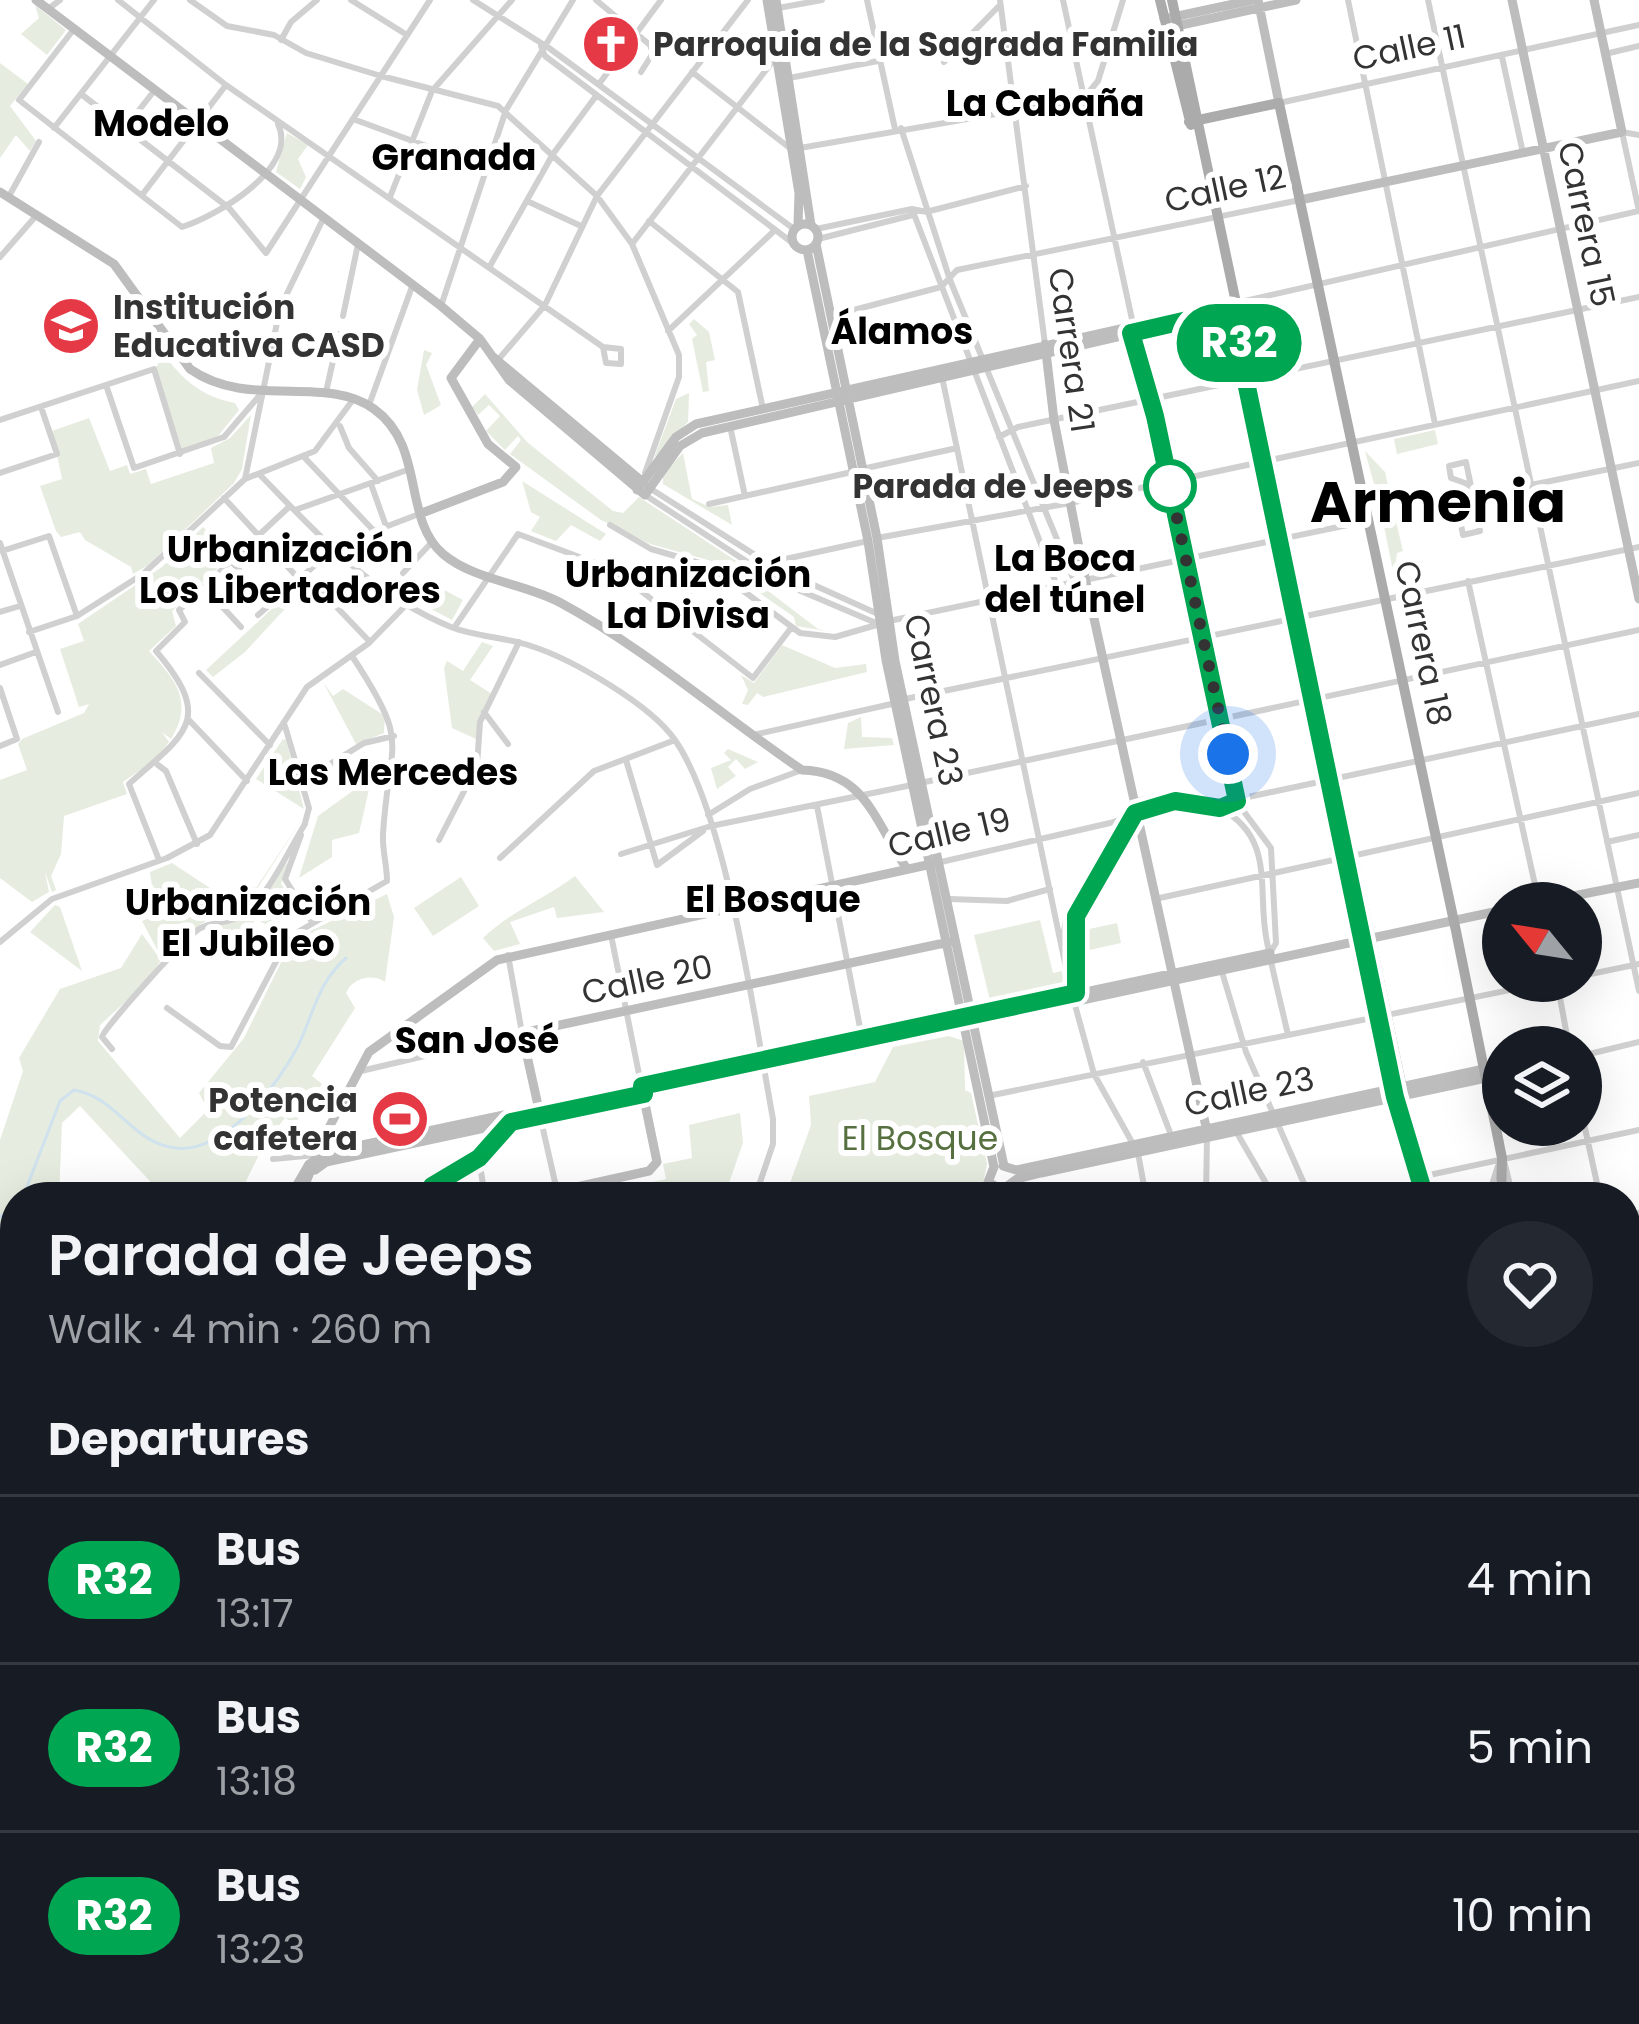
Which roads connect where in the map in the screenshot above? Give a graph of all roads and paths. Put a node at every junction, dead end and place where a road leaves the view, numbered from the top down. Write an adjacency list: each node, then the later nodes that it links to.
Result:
1 (60, 0): 25 (street)
2 (118, 0): 29 (street)
3 (154, 0): 29 (street)
4 (190, 0): 37 (street)
5 (317, 0): 37 (street)
6 (351, 0): 36 (street)
7 (430, 0): 36 (street)
8 (472, 0): 30 (street)
9 (512, 0): 30 (street)
10 (573, 0): 38 (street)
11 (596, 0): 34 (street)
12 (662, 0): 34 (street)
13 (748, 0): 49 (street)
14 (822, 0): 26 (street)
15 (867, 0): 45 (street)
16 (1063, 0): 59 (street)
17 (1123, 0): 59 (street)
18 (1160, 0): 31 (main road)
19 (1172, 0): 31 (main road)
20 (1296, 0): 28 (street)
21 (1348, 0): 52 (street)
22 (1428, 0): 47 (street)
23 (1513, 0): 40 (street, Carrera 15)
24 (1594, 0): 35 (street)
25 (42, 3): 33 (street)
26 (773, 3): 44 (street, Carrera 23); 51 (street, Carrera 23)
27 (1000, 3): 46 (street); 63 (street, Carrera 21)
28 (1257, 3): 31 (street); 60 (street, Carrera 18)
29 (141, 16): 43 (street); 54 (street)
30 (497, 17): 38 (street); 56 (street)
31 (1171, 22): 67 (main road)
32 (1639, 25): 35 (street, Calle 11)
33 (74, 29): 43 (street); 68 (street)
34 (638, 31): 48 (street); 53 (street)
35 (1600, 33): 40 (street, Calle 11); 41 (street)
36 (407, 35): 50 (street)
37 (281, 40): 50 (street)
38 (541, 46): 53 (street); 58 (street); 62 (street)
39 (1639, 46): 41 (street)
40 (1523, 51): 42 (street, Calle 11); 76 (street, Carrera 15)
41 (1605, 53): 72 (street)
42 (1502, 56): 47 (street, Calle 11); 78 (street)
43 (110, 57): 55 (street); 57 (street)
44 (776, 57): 61 (street); 77 (street, Carrera 23)
45 (878, 61): 51 (street); 70 (street)
46 (944, 62)
47 (1442, 68): 52 (street, Calle 11); 83 (street)
48 (641, 72)
49 (692, 72): 61 (street); 71 (street)
50 (381, 76): 56 (street); 64 (street)
51 (789, 78): 77 (street, Carrera 23)
52 (1365, 83): 60 (street, Calle 11); 86 (street)
53 (598, 84): 58 (street); 71 (street)
54 (226, 86): 65 (street); 66 (street)
55 (154, 91): 66 (street); 69 (street)
56 (432, 91): 62 (street); 74 (street)
57 (81, 94): 68 (street); 69 (street)
58 (597, 95): 71 (street); 80 (street)
59 (1083, 99): 63 (street); 107 (street)
60 (1279, 103): 67 (main road, Calle 11); 93 (main road, Carrera 18)
61 (736, 106): 77 (street); 82 (street)
62 (506, 110): 80 (street); 84 (street)
63 (1015, 110): 70 (street); 87 (street, Carrera 21)
64 (353, 118): 74 (street); 79 (street)
65 (277, 121): 79 (street); 85 (street)
66 (197, 124): 81 (street); 85 (street)
67 (1195, 124): 101 (main road)
68 (54, 128): 89 (street)
69 (125, 128): 81 (street)
70 (898, 128): 77 (street); 98 (street)
71 (648, 129): 82 (street); 90 (street)
72 (1622, 132): 73 (street, Calle 12); 76 (street, Calle 12); 96 (street)
73 (1639, 135)
74 (412, 140): 84 (street); 91 (street)
75 (39, 142): 88 (street)
76 (1544, 148): 78 (street, Calle 12); 104 (street, Carrera 15)
77 (796, 149): 106 (street, Carrera 23)
78 (1523, 153): 83 (street, Calle 12)
79 (329, 154): 91 (street); 92 (street)
80 (553, 154): 90 (street); 94 (street)
81 (169, 160): 89 (street); 95 (street)
82 (693, 164): 102 (street); 105 (street); 106 (street)
83 (1461, 166): 86 (street, Calle 12); 112 (street)
84 (486, 168): 111 (street)
85 (265, 176): 92 (street); 95 (street)
86 (1385, 183): 93 (street, Calle 12); 115 (street)
87 (1026, 186): 98 (street); 113 (street, Carrera 21)
88 (4, 195): 99 (street)
89 (142, 195): 95 (street)
90 (597, 196): 103 (street); 109 (street)
91 (390, 197): 111 (street)
92 (300, 200): 95 (street); 100 (street)
93 (1300, 200): 101 (street, Calle 12); 120 (main road, Carrera 18)
94 (527, 201): 103 (street); 116 (street)
95 (223, 203)
96 (1639, 211): 104 (street)
97 (913, 212): 98 (street); 106 (street); 121 (street)
98 (927, 212): 118 (street)
99 (35, 217): 114 (street); 146 (street)
100 (324, 217): 108 (street); 146 (street)
101 (1218, 218): 107 (street, Calle 12); 125 (main road)
102 (649, 221): 109 (street); 117 (street)
103 (580, 226): 123 (street)
104 (1561, 230): 112 (street); 126 (street, Carrera 15)
105 (774, 231): 110 (street); 117 (street)
106 (809, 234): 110 (street); 128 (street, Carrera 23); 147 (street, Carrera 23)
107 (1113, 239): 113 (street, Calle 12); 130 (street)
108 (359, 241): 119 (street); 127 (street)
109 (632, 244): 131 (street)
110 (794, 244)
111 (461, 247): 116 (street); 124 (street)
112 (1479, 248): 115 (street); 129 (street)
113 (1031, 254): 118 (street, Calle 12); 135 (street, Carrera 21)
114 (0, 257)
115 (1402, 264): 120 (street); 134 (street)
116 (490, 266): 123 (street)
117 (724, 278): 131 (street); 154 (street)
118 (950, 280): 121 (street, Calle 12); 139 (street)
119 (413, 284): 124 (street); 151 (street)
120 (1318, 284): 125 (street); 138 (main road, Carrera 18)
121 (941, 287): 128 (street, Calle 12); 140 (street)
122 (1639, 297): 126 (street)
123 (545, 305): 136 (street); 137 (street)
124 (441, 306): 133 (street)
125 (1237, 306): 130 (street); 142 (main road)
126 (1577, 308): 129 (street); 145 (street, Carrera 15)
127 (343, 316)
128 (831, 316): 147 (street, Carrera 23)
129 (1497, 326): 134 (street); 153 (street)
130 (1130, 328): 135 (street); 150 (street)
131 (668, 331): 177 (street)
132 (339, 334): 148 (street)
133 (480, 339): 137 (street); 187 (street)
134 (1418, 342): 138 (street); 159 (street)
135 (1045, 348): 139 (street); 156 (street, Carrera 21)
136 (605, 349)
137 (496, 360): 177 (street)
138 (1335, 361): 142 (street); 162 (main road, Carrera 18)
139 (984, 363): 140 (street); 160 (street)
140 (971, 366): 141 (street); 161 (street)
141 (941, 373): 147 (street); 163 (street)
142 (1254, 377): 150 (street); 166 (main road)
143 (1639, 381): 145 (street)
144 (106, 386): 152 (street); 164 (street); 164 (street)
145 (1594, 391): 153 (street); 169 (street, Carrera 15)
146 (262, 394): 148 (street); 164 (street); 173 (street)
147 (842, 395): 154 (street); 170 (street, Carrera 23)
148 (325, 396): 149 (street)
149 (352, 400): 151 (street); 158 (street)
150 (1150, 400): 156 (street); 174 (street)
151 (369, 405): 168 (street)
152 (41, 407): 155 (street); 171 (street)
153 (1515, 411): 159 (street); 176 (street)
154 (764, 414): 157 (street)
155 (0, 420)
156 (1054, 420): 160 (street); 182 (street, Carrera 21)
157 (729, 422): 177 (street); 179 (street)
158 (340, 424): 165 (street); 175 (street)
159 (1435, 424): 162 (street)
160 (1009, 431): 161 (street); 185 (street)
161 (999, 437): 186 (street)
162 (1352, 442): 166 (street); 188 (main road, Carrera 18)
163 (957, 448): 170 (street); 189 (street)
164 (180, 454)
165 (304, 457): 172 (street); 178 (street)
166 (1272, 459): 174 (street); 194 (main road)
167 (1639, 464): 169 (street)
168 (411, 468): 175 (street); 187 (street)
169 (1612, 469): 176 (street); 198 (street, Carrera 15)
170 (858, 470): 179 (street); 195 (street, Carrera 23)
171 (0, 473)
172 (260, 476): 173 (street); 184 (street)
173 (245, 479): 181 (street)
174 (1169, 481): 182 (street); 201 (street)
175 (374, 482): 178 (street); 190 (street)
176 (1531, 485): 200 (street)
177 (644, 489): 203 (street); 225 (street)
178 (338, 494): 184 (street); 192 (street)
179 (745, 496): 183 (street)
180 (1472, 496): 180 (street); 180 (street)
181 (224, 498): 193 (street); 223 (street)
182 (1070, 503): 185 (street); 211 (street, Carrera 21)
183 (709, 504)
184 (293, 508): 193 (street); 199 (street)
185 (1040, 508): 186 (street); 211 (street)
186 (1027, 511): 189 (street); 213 (street)
187 (422, 513): 190 (street); 196 (street)
188 (1370, 520): 194 (street); 214 (main road, Carrera 18)
189 (972, 521): 195 (street); 216 (street)
190 (386, 526): 192 (street)
191 (610, 526): 204 (street)
192 (374, 531): 199 (street)
193 (259, 536): 202 (street); 209 (street)
194 (1289, 538): 201 (street); 224 (main road)
195 (872, 540): 203 (street); 225 (street, Carrera 23)
196 (433, 541): 207 (street); 208 (street)
197 (1, 548): 220 (street); 223 (street)
198 (1634, 549): 205 (street); 215 (street, Carrera 15)
199 (332, 550): 209 (street); 218 (street)
200 (1544, 552): 205 (street); 206 (street)
201 (1187, 559): 211 (street); 231 (street)
202 (231, 561): 212 (street); 217 (street)
203 (767, 563): 225 (street)
204 (710, 566): 219 (street); 228 (street)
205 (1547, 566): 206 (street); 234 (street)
206 (1525, 570): 210 (street)
207 (403, 573)
208 (488, 575): 227 (street); 228 (street); 253 (street)
209 (302, 576): 217 (street); 232 (street)
210 (1468, 580): 214 (street); 238 (street)
211 (1080, 582): 213 (street); 237 (street, Carrera 21)
212 (204, 586): 226 (street); 250 (street)
213 (1057, 586): 216 (street)
214 (1388, 597): 224 (street); 242 (main road, Carrera 18)
215 (1639, 599)
216 (989, 601): 225 (street); 241 (street)
217 (270, 604): 222 (street)
218 (406, 604): 227 (street); 232 (street)
219 (680, 604)
220 (20, 606): 221 (street); 230 (street)
221 (0, 613)
222 (258, 615)
223 (77, 616): 230 (street)
224 (1304, 616): 231 (street); 244 (main road)
225 (882, 620): 228 (street); 245 (street, Carrera 23)
226 (241, 627)
227 (454, 628): 233 (street)
228 (790, 628)
229 (1639, 631): 234 (street)
230 (29, 632): 235 (street)
231 (1203, 638): 237 (street); 249 (street)
232 (370, 642): 236 (street)
233 (519, 642): 247 (street); 256 (street)
234 (1565, 648): 238 (street); 252 (street)
235 (36, 652): 239 (street); 246 (street)
236 (352, 656): 251 (street); 254 (street)
237 (1104, 660): 241 (street); 255 (street, Carrera 21)
238 (1487, 663): 242 (street); 257 (street)
239 (0, 664)
240 (199, 673): 260 (street)
241 (1006, 680): 245 (street); 263 (street)
242 (1404, 680): 244 (street); 262 (main road, Carrera 18)
243 (0, 688): 259 (street)
244 (1322, 696): 249 (street); 266 (main road)
245 (901, 701): 253 (street); 269 (street, Carrera 23)
246 (58, 712)
247 (484, 712): 258 (street); 284 (street)
248 (1639, 714): 252 (street)
249 (1220, 717): 255 (street); 272 (street)
250 (188, 719): 264 (street); 267 (street)
251 (284, 723): 260 (street); 268 (street)
252 (1582, 726): 257 (street); 273 (street)
253 (751, 735): 265 (street)
254 (394, 736): 268 (street); 309 (street)
255 (1120, 739): 263 (street); 275 (street, Carrera 21)
256 (675, 740): 261 (street); 277 (street)
257 (1505, 741): 262 (street); 279 (street)
258 (508, 744)
259 (0, 746)
260 (270, 746): 267 (street)
261 (626, 759): 288 (street); 291 (street)
262 (1420, 760): 266 (street); 283 (main road, Carrera 18)
263 (1023, 761): 269 (street); 285 (street)
264 (158, 765): 287 (street); 292 (street)
265 (802, 770): 271 (street); 277 (street)
266 (1339, 777): 272 (street); 290 (main road)
267 (247, 781): 287 (street)
268 (301, 782): 280 (street)
269 (920, 783): 271 (street); 293 (street, Carrera 23)
270 (1639, 793): 273 (street)
271 (862, 794): 274 (street); 294 (street)
272 (1237, 801): 275 (street); 276 (street); 295 (street)
273 (1598, 802): 279 (street); 286 (street)
274 (817, 806): 281 (street); 299 (street)
275 (1134, 808): 276 (street); 278 (street); 303 (street, Carrera 21); 327 (street)
276 (1220, 808): 296 (street)
277 (709, 815): 281 (street)
278 (1122, 818): 285 (street, Calle 19); 306 (street)
279 (1521, 818): 283 (street); 297 (street)
280 (305, 824): 309 (street); 337 (street)
281 (711, 826): 288 (street); 288 (street); 305 (street)
282 (1639, 835): 286 (street)
283 (1436, 837): 290 (street); 308 (main road, Carrera 18)
284 (439, 840)
285 (1040, 840): 293 (street, Calle 19); 301 (street)
286 (1607, 842): 300 (street)
287 (197, 844): 292 (street)
288 (650, 844): 289 (street)
289 (621, 854)
290 (1354, 856): 295 (street); 312 (main road)
291 (500, 857)
292 (159, 860): 314 (street)
293 (937, 863): 294 (street, Calle 19); 304 (street, Carrera 23); 313 (street, Carrera 23)
294 (907, 869): 299 (street, Calle 19)
295 (1275, 873): 296 (street); 316 (street)
296 (1265, 875): 303 (street); 316 (street)
297 (1535, 882)
298 (1639, 883): 300 (street)
299 (831, 886): 305 (street, Calle 19); 318 (street)
300 (1617, 887): 302 (street); 317 (street)
301 (1050, 889): 304 (street); 310 (street)
302 (1602, 890)
303 (1156, 898): 322 (street, Carrera 21)
304 (949, 899): 331 (street, Carrera 23)
305 (730, 909): 311 (street, Calle 19); 323 (street)
306 (1067, 913): 310 (street); 319 (street)
307 (1482, 915): 308 (street)
308 (1454, 921): 312 (street); 326 (main road, Carrera 18)
309 (312, 922): 328 (street)
310 (1058, 927): 319 (street)
311 (611, 935): 315 (street, Calle 19); 329 (street)
312 (1371, 940): 316 (street); 330 (main road)
313 (949, 941): 318 (street, Calle 20); 331 (street, Carrera 23)
314 (0, 942)
315 (508, 955): 332 (street); 343 (street, Calle 19)
316 (1271, 958): 321 (street); 322 (street); 333 (street)
317 (1636, 964): 320 (street); 324 (street)
318 (848, 965): 323 (street, Calle 20); 334 (street)
319 (1066, 965): 327 (street)
320 (1602, 971)
321 (1222, 972): 322 (street); 335 (street)
322 (1173, 978): 327 (street); 339 (street, Carrera 21)
323 (746, 986): 329 (street, Calle 20); 342 (street)
324 (1639, 991)
325 (1482, 995): 326 (street)
326 (1469, 997): 330 (street); 340 (main road, Carrera 18)
327 (1077, 998): 331 (street); 344 (street)
328 (167, 1007)
329 (627, 1012): 332 (street, Calle 20); 346 (street)
330 (1386, 1014): 333 (street); 347 (main road)
331 (970, 1020): 334 (street); 342 (street); 348 (street, Carrera 23); 366 (street, Carrera 23)
332 (522, 1033): 343 (street, Calle 20); 349 (street)
333 (1288, 1035): 335 (street)
334 (862, 1038): 342 (street)
335 (1246, 1042): 339 (street); 350 (street)
336 (1639, 1042): 338 (street)
337 (112, 1049)
338 (1602, 1051)
339 (1190, 1052): 341 (street); 354 (street, Carrera 21)
340 (1482, 1060)
341 (1143, 1062): 344 (street); 355 (street)
342 (763, 1065): 346 (street); 375 (street)
343 (357, 1072): 361 (street)
344 (1094, 1074): 348 (street); 360 (street)
345 (1482, 1075): 347 (street, Calle 23)
346 (643, 1090): 349 (street); 374 (street)
347 (1400, 1091): 350 (street, Calle 23); 365 (main road)
348 (987, 1096): 366 (street, Carrera 23)
349 (539, 1112): 351 (street); 361 (street); 373 (street)
350 (1276, 1117): 352 (street, Calle 23); 354 (street, Calle 23); 382 (street)
351 (511, 1122): 362 (street); 367 (street)
352 (1235, 1130): 354 (street, Calle 23); 381 (street)
353 (1639, 1130): 356 (street)
354 (1206, 1132): 355 (street, Calle 23); 360 (street, Calle 23); 380 (street, Carrera 21)
355 (1171, 1135): 360 (street, Calle 23)
356 (1602, 1137)
357 (1500, 1146): 363 (main road, Carrera 18)
358 (1559, 1146): 363 (street)
359 (1589, 1146): 388 (street)
360 (1136, 1148): 366 (street, Calle 23); 378 (street, Calle 23); 379 (street)
361 (319, 1156): 364 (street); 367 (street); 369 (street)
362 (479, 1158): 371 (street); 372 (street)
363 (1502, 1158): 368 (street); 385 (street); 386 (main road, Carrera 18); 387 (street, Carrera 18)
364 (273, 1159)
365 (1414, 1159): 368 (main road); 383 (main road)
366 (1002, 1167): 376 (street); 377 (street)
367 (315, 1170): 370 (street)
368 (1419, 1177): 384 (main road)
369 (301, 1182)
370 (308, 1182)
371 (439, 1182)
372 (483, 1182)
373 (555, 1182)
374 (598, 1182)
375 (760, 1182)
376 (992, 1182)
377 (1004, 1182)
378 (1032, 1182)
379 (1143, 1182)
380 (1206, 1182)
381 (1265, 1182)
382 (1304, 1182)
383 (1418, 1182)
384 (1419, 1182)
385 (1493, 1182)
386 (1503, 1182)
387 (1509, 1182)
388 (1597, 1182)

